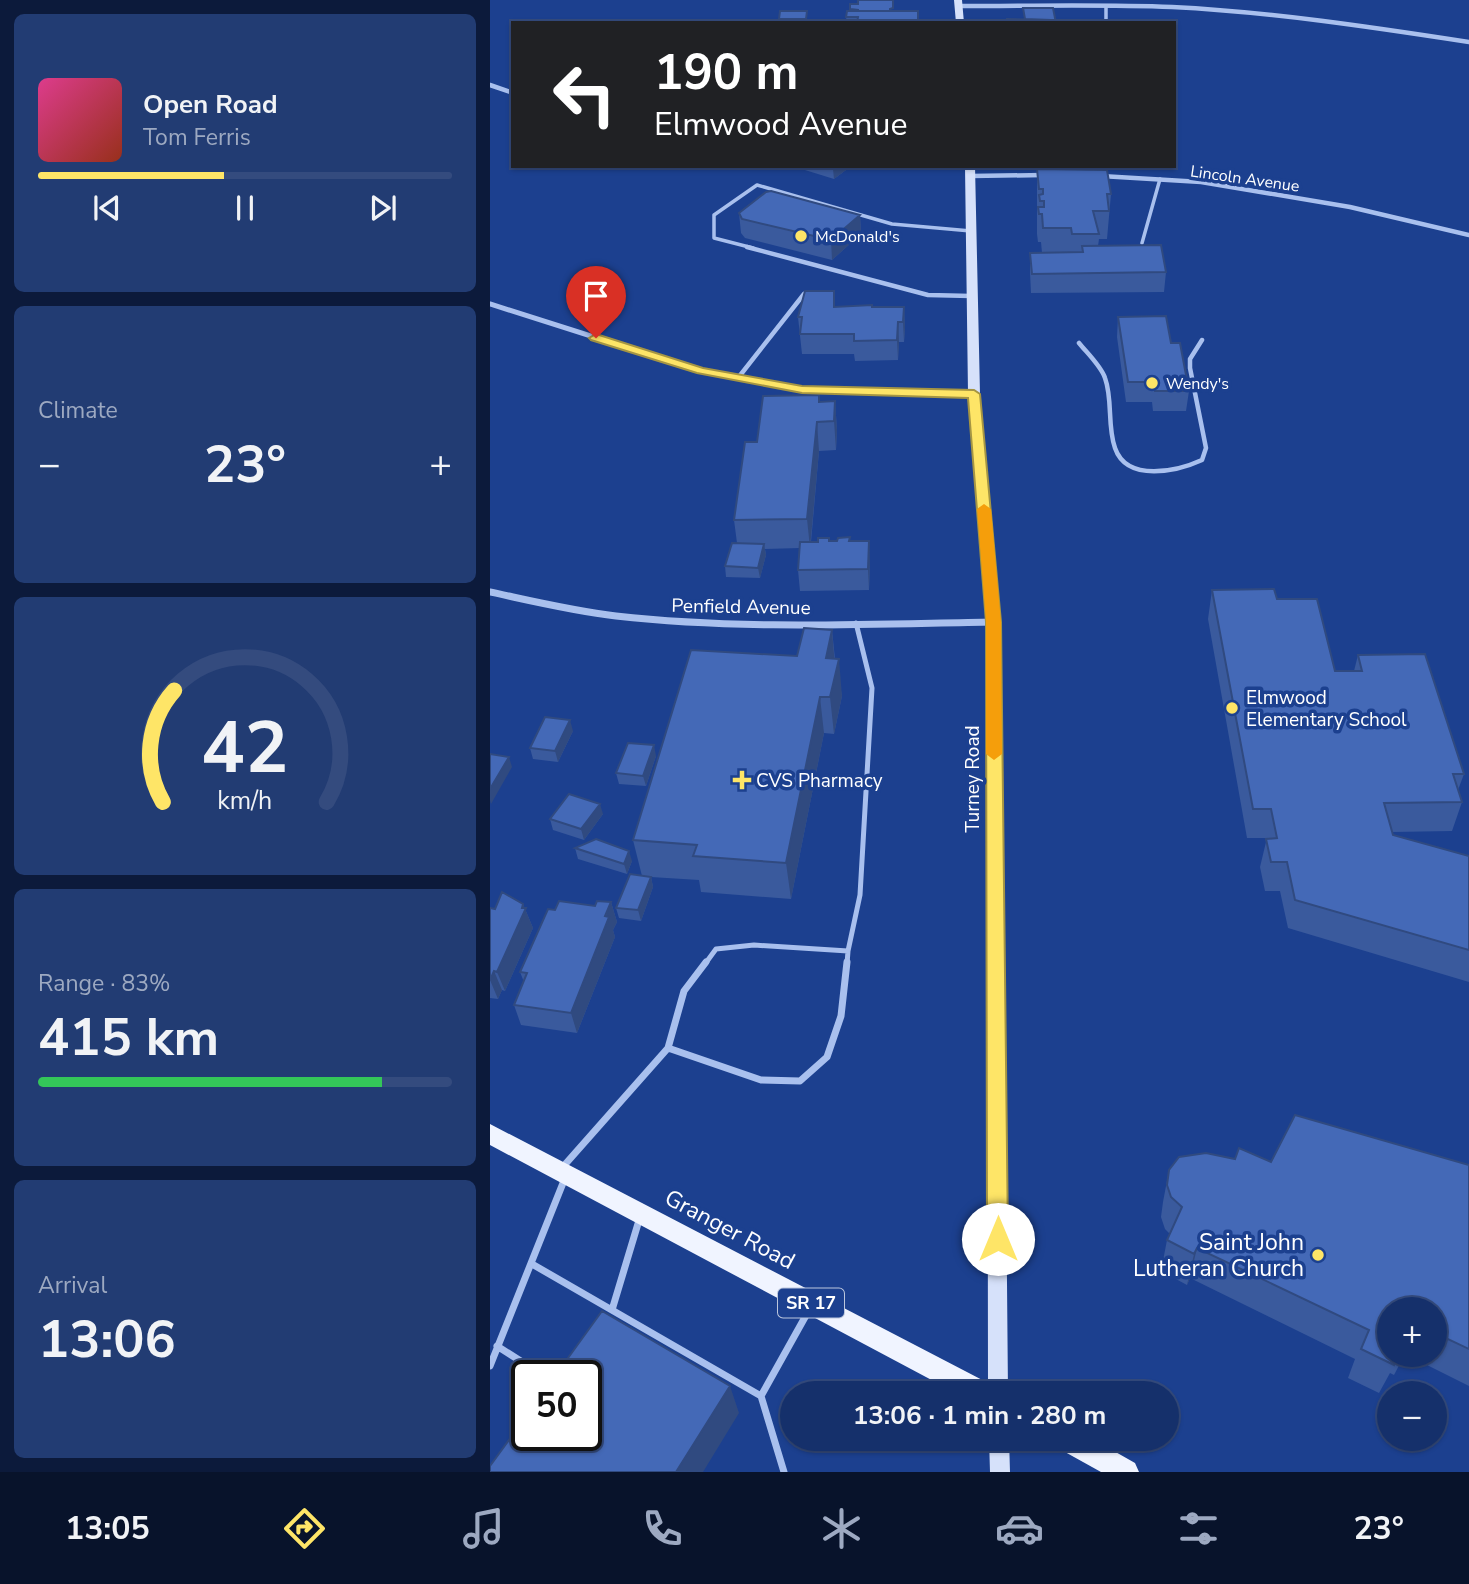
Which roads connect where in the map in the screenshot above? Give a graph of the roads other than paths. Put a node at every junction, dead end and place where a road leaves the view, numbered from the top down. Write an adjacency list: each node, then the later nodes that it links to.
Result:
1 (959, 3): 2 (street); 3 (main road)
2 (1106, 6): 4 (lane); 5 (street)
3 (960, 21)
4 (1106, 21)
5 (1469, 43)
6 (490, 85): 7 (street)
7 (511, 92)
8 (970, 171): 9 (street); 12 (main road, Turney Road)
9 (1045, 175)
10 (1099, 175): 11 (street, Lincoln Avenue)
11 (1160, 179): 13 (street, Lincoln Avenue); 14 (lane)
12 (971, 231): 16 (main road, Turney Road); 16 (lane)
13 (1469, 235)
14 (1142, 243)
15 (804, 294): 20 (lane)
16 (972, 296): 21 (main road, Turney Road)
17 (490, 304): 20 (street)
18 (1202, 340): 19 (lane)
19 (1079, 343)
20 (738, 378): 21 (street)
21 (974, 394): 23 (main road, Turney Road)
22 (490, 592): 24 (street, Penfield Avenue)
23 (994, 622): 24 (street, Penfield Avenue); 37 (main road, Turney Road)
24 (856, 623): 25 (lane)
25 (848, 951): 26 (lane); 26 (lane)
26 (668, 1048): 28 (lane)
27 (490, 1134): 28 (main road, Granger Road / SR 17)
28 (563, 1173): 29 (main road, Granger Road / SR 17); 30 (lane)
29 (641, 1214): 31 (main road, Granger Road / SR 17); 32 (lane)
30 (532, 1264): 32 (lane); 33 (lane)
31 (812, 1304): 36 (main road, Granger Road / SR 17); 38 (lane)
32 (612, 1310): 38 (lane)
33 (497, 1346): 34 (lane); 35 (lane)
34 (519, 1360)
35 (490, 1366)
36 (958, 1381)
37 (998, 1381)
38 (761, 1396): 41 (lane)
39 (999, 1451): 42 (main road)
40 (1088, 1451): 43 (main road)
41 (784, 1472)
42 (1000, 1472)
43 (1126, 1472)

